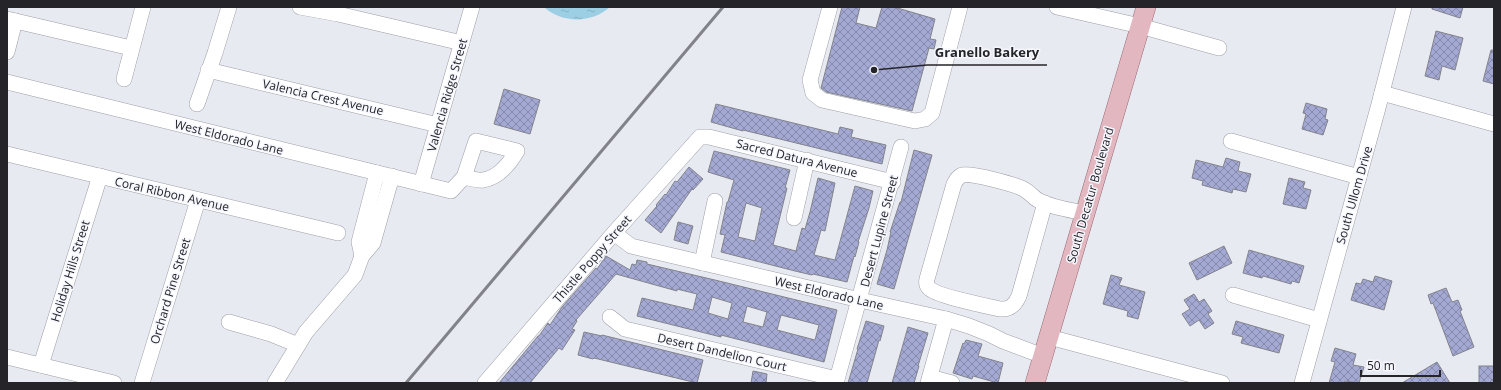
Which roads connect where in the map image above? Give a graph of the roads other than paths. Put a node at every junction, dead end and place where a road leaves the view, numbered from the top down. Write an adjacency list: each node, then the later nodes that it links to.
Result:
1 (143, 7): 14 (street)
2 (229, 7): 17 (street)
3 (300, 7): 10 (street)
4 (472, 7): 13 (street, Valencia Ridge Street)
5 (830, 7): 6 (street)
6 (960, 7)
7 (1057, 7): 12 (street)
8 (1146, 7): 12 (main road, South Decatur Boulevard)
9 (1404, 7): 20 (street, South Ullom Drive)
10 (322, 9): 13 (street)
11 (11, 20): 14 (street); 16 (street)
12 (1140, 26): 15 (street); 39 (main road, South Decatur Boulevard)
13 (462, 43): 23 (street, Valencia Ridge Street)
14 (131, 48): 18 (street)
15 (1219, 48)
16 (7, 52)
17 (208, 70): 21 (street); 23 (street, Valencia Crest Avenue)
18 (124, 79)
19 (7, 82): 29 (street, West Eldorado Lane)
20 (1382, 93): 22 (street); 33 (street, South Ullom Drive)
21 (197, 104)
22 (1494, 124)
23 (438, 125): 35 (street, Valencia Ridge Street)
24 (700, 137): 28 (street, Sacred Datura Avenue); 43 (street, Thistle Poppy Street)
25 (1231, 141): 33 (street)
26 (902, 147): 34 (street, Desert Lupine Street)
27 (7, 154): 30 (street, Coral Ribbon Avenue)
28 (806, 160): 34 (street, Sacred Datura Avenue); 40 (street)
29 (376, 173): 31 (street, West Eldorado Lane); 41 (street)
30 (100, 176): 36 (street, Coral Ribbon Avenue); 55 (street, Holiday Hills Street)
31 (392, 176): 35 (street, West Eldorado Lane); 41 (street)
32 (464, 177): 35 (street, West Eldorado Lane)
33 (1359, 177): 49 (street, South Ullom Drive)
34 (893, 182): 46 (street, Desert Lupine Street)
35 (421, 184)
36 (198, 200): 42 (street, Coral Ribbon Avenue); 59 (street, Orchard Pine Street)
37 (715, 201): 44 (street)
38 (1045, 203): 38 (street); 39 (street)
39 (1085, 214): 51 (main road, South Decatur Boulevard)
40 (794, 218)
41 (372, 221): 52 (street)
42 (338, 233)
43 (614, 233): 44 (street, West Eldorado Lane); 61 (street, Thistle Poppy Street)
44 (702, 263): 46 (street, West Eldorado Lane)
45 (1233, 295): 49 (street)
46 (860, 300): 48 (street, West Eldorado Lane); 57 (street, Desert Lupine Street)
47 (610, 317): 57 (street, Desert Dandelion Court)
48 (946, 319): 53 (street, West Eldorado Lane); 56 (street)
49 (1319, 320): 65 (street, South Ullom Drive)
50 (229, 322): 52 (street)
51 (1049, 337): 53 (main road, South Decatur Boulevard); 64 (street)
52 (298, 345): 60 (street)
53 (1043, 356): 63 (main road, South Decatur Boulevard)
54 (7, 357): 55 (street)
55 (41, 365): 58 (street)
56 (929, 380): 62 (street)
57 (836, 381)
58 (114, 383)
59 (142, 383)
60 (275, 383)
61 (485, 383)
62 (952, 383)
63 (1035, 383)
64 (1222, 383)
65 (1302, 383)

